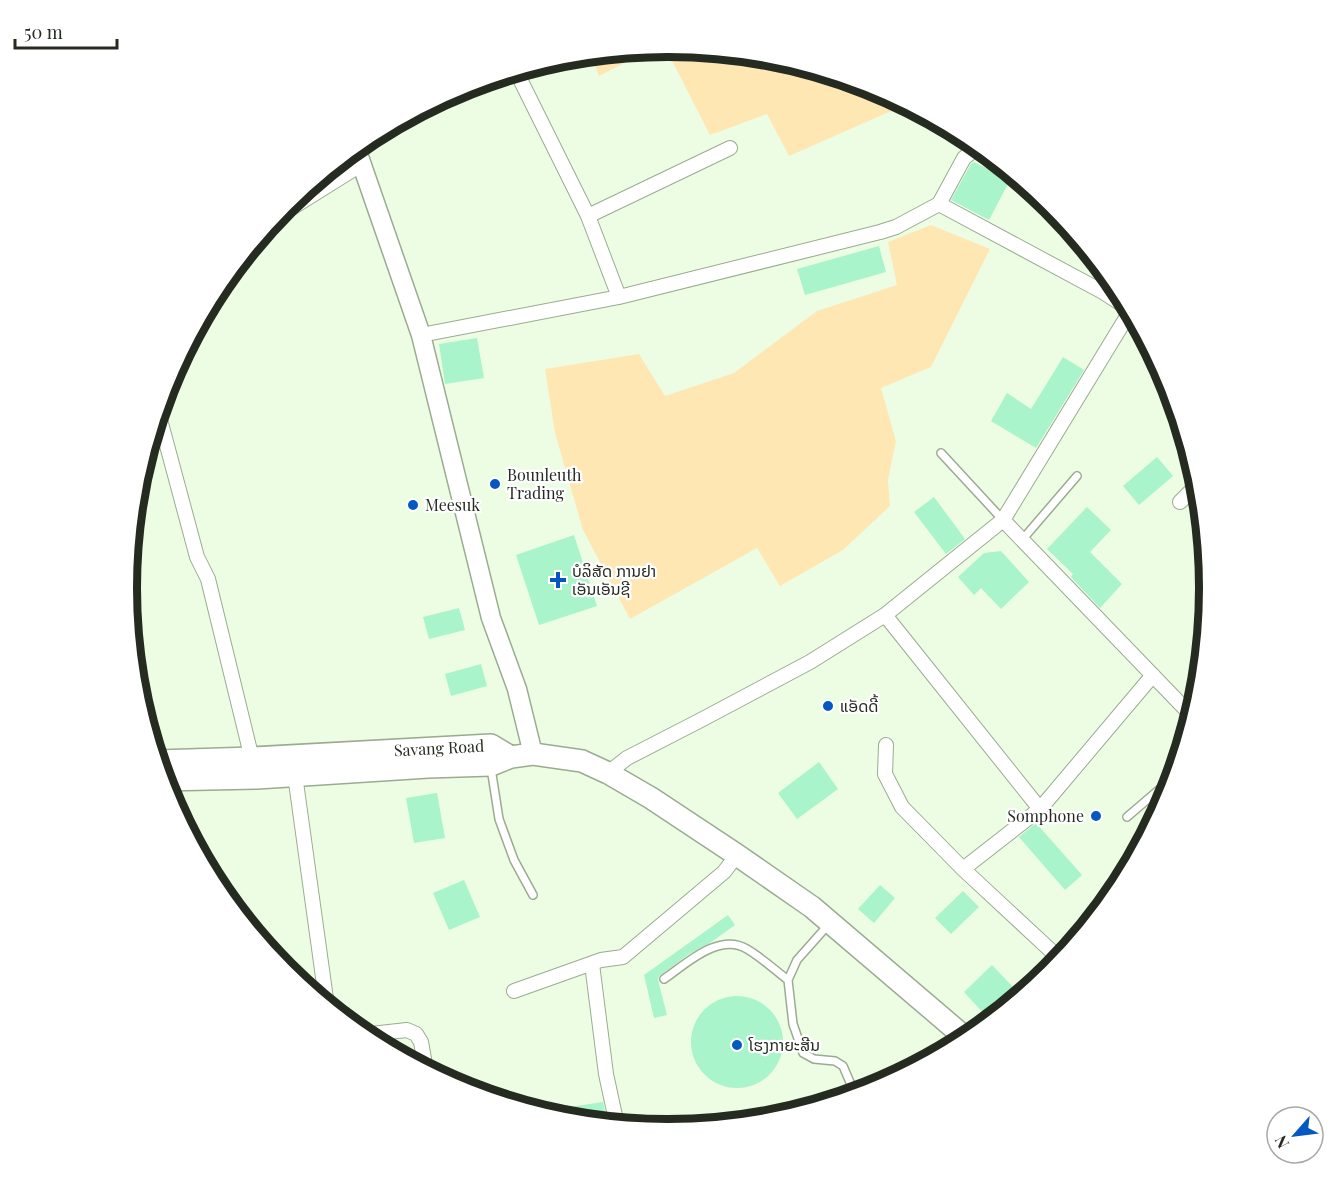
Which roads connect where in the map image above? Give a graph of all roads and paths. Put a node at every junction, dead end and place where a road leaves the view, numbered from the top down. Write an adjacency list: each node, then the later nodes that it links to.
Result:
1 (520, 78): 6 (street)
2 (729, 148): 6 (street)
3 (971, 152): 5 (street)
4 (359, 156): 12 (street)
5 (939, 204): 8 (street); 9 (street)
6 (588, 216): 9 (street)
7 (1105, 286): 8 (street)
8 (1102, 292): 10 (street)
9 (619, 297): 12 (street)
10 (1114, 300)
11 (1126, 318): 18 (street)
12 (421, 335): 24 (street)
13 (162, 427): 26 (street)
14 (941, 453): 18 (lane)
15 (1077, 476): 19 (lane)
16 (1191, 491): 17 (street)
17 (1180, 502)
18 (1003, 520): 19 (street); 20 (street)
19 (1022, 540): 21 (street)
20 (885, 615): 29 (street); 34 (street)
21 (1153, 675): 22 (street); 34 (street)
22 (1186, 710)
23 (886, 745): 37 (street)
24 (533, 754): 25 (main road); 29 (main road)
25 (511, 757): 26 (main road, Savang Road); 28 (main road, Savang Road)
26 (252, 758): 27 (main road, Savang Road); 31 (street)
27 (165, 760)
28 (491, 765): 30 (main road, Savang Road); 38 (lane)
29 (608, 773): 36 (main road)
30 (295, 775): 31 (main road, Savang Road); 46 (street)
31 (257, 778): 32 (main road, Savang Road)
32 (173, 780)
33 (1162, 787): 35 (lane)
34 (1040, 809): 37 (street)
35 (1127, 817)
36 (737, 855): 39 (main road); 41 (street)
37 (963, 869): 40 (street)
38 (532, 895)
39 (830, 922): 43 (lane); 44 (main road)
40 (1054, 954)
41 (592, 964): 45 (street); 52 (street)
42 (664, 979): 43 (lane)
43 (788, 980): 51 (lane)
44 (904, 985): 48 (main road); 49 (main road)
45 (514, 991)
46 (325, 994)
47 (378, 1033): 50 (street)
48 (960, 1033)
49 (948, 1040)
50 (424, 1060)
51 (852, 1087)
52 (615, 1117)

